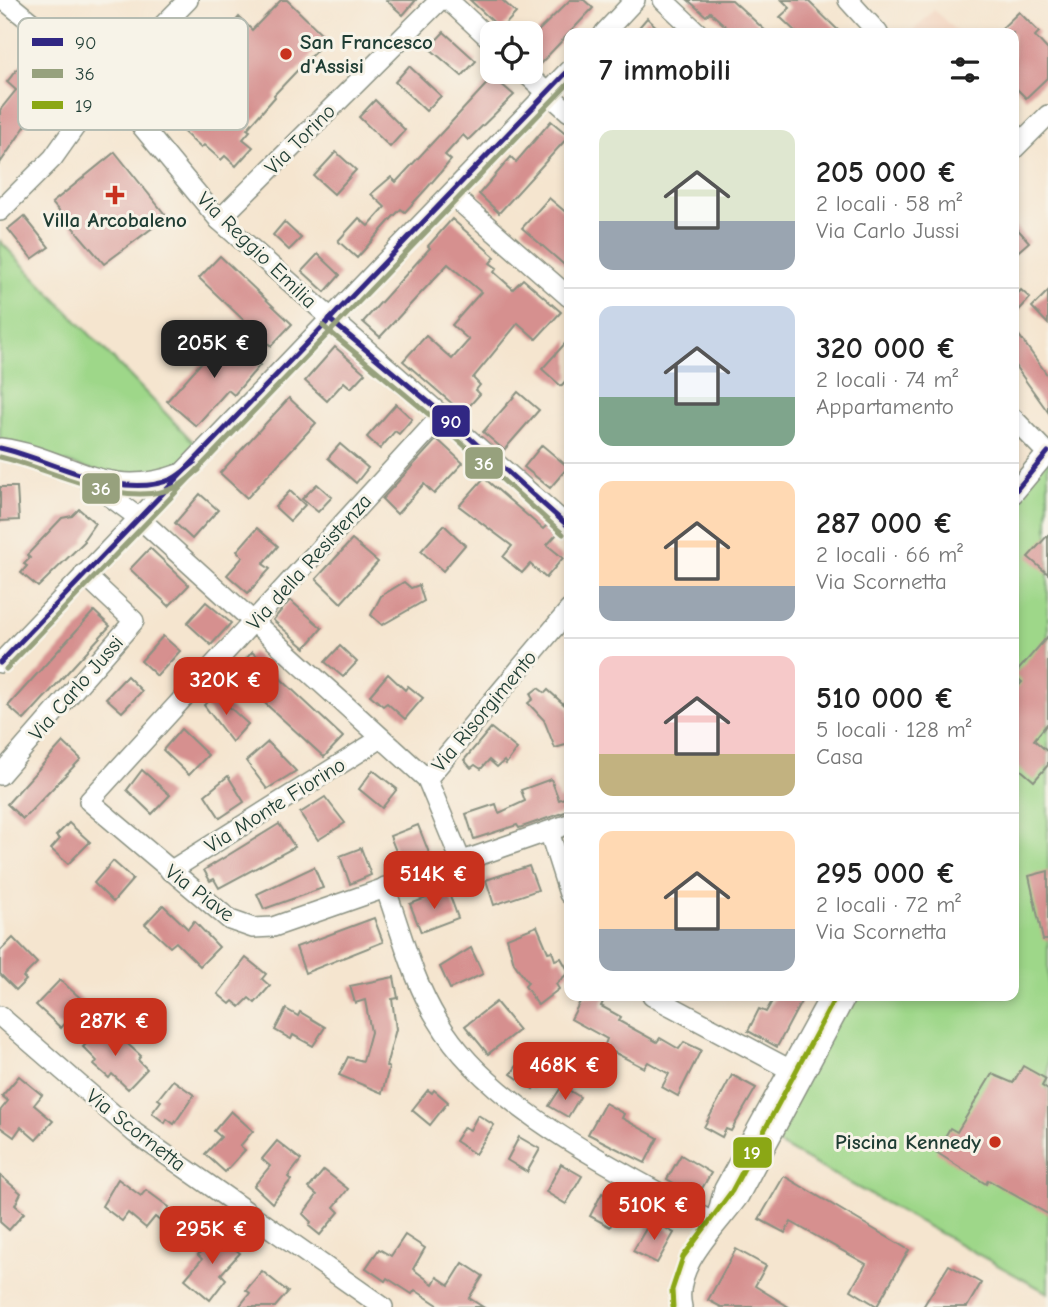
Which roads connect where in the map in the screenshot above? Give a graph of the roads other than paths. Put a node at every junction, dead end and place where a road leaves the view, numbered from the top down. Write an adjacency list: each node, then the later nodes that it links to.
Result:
1 (4, 0): 8 (street, Via Reggio Emilia)
2 (188, 0): 9 (street)
3 (440, 0): 24 (street, Via Torino)
4 (448, 0): 13 (street)
5 (635, 0): 10 (street)
6 (663, 0): 11 (street)
7 (848, 0): 12 (street)
8 (26, 18)
9 (170, 18)
10 (609, 28)
11 (693, 28)
12 (873, 28)
13 (480, 30)
14 (564, 75): 16 (street)
15 (537, 84): 16 (street)
16 (547, 93): 17 (street); 22 (street)
17 (564, 108)
18 (1048, 115): 21 (street)
19 (73, 130): 23 (street)
20 (145, 130): 24 (street, Via Reggio Emilia)
21 (1019, 144)
22 (452, 195): 25 (street); 26 (street)
23 (0, 211)
24 (219, 220): 26 (street, Via Reggio Emilia)
25 (564, 293)
26 (329, 319): 27 (street, Via Reggio Emilia); 31 (street)
27 (443, 414): 35 (street, Via Reggio Emilia); 38 (street, Via della Resistenza)
28 (1019, 424): 30 (street)
29 (0, 448): 32 (street)
30 (1048, 452): 33 (street)
31 (186, 471): 32 (street); 34 (street)
32 (78, 473): 34 (street)
33 (1019, 487)
34 (139, 518): 36 (street); 38 (street)
35 (564, 523)
36 (84, 574): 39 (street); 41 (street, Via Carlo Jussi)
37 (564, 616): 42 (street, Via Risorgimento)
38 (253, 624): 40 (street); 43 (street, Via della Resistenza)
39 (0, 663)
40 (380, 739): 42 (street); 47 (street, Via Monte Fiorino)
41 (0, 775)
42 (427, 779): 46 (street)
43 (89, 801): 47 (street, Via Piave)
44 (564, 826): 45 (street, Via Piave)
45 (549, 831): 46 (street, Via Piave); 48 (street)
46 (461, 861): 49 (street, Via Piave)
47 (170, 871): 49 (street, Via Piave)
48 (564, 878)
49 (385, 887): 55 (street)
50 (662, 1001): 54 (street)
51 (828, 1001): 54 (street)
52 (843, 1001): 54 (street)
53 (0, 1016): 56 (street, Via Scornetta)
54 (795, 1073): 55 (street)
55 (715, 1224): 57 (street)
56 (383, 1307)
57 (682, 1307)

